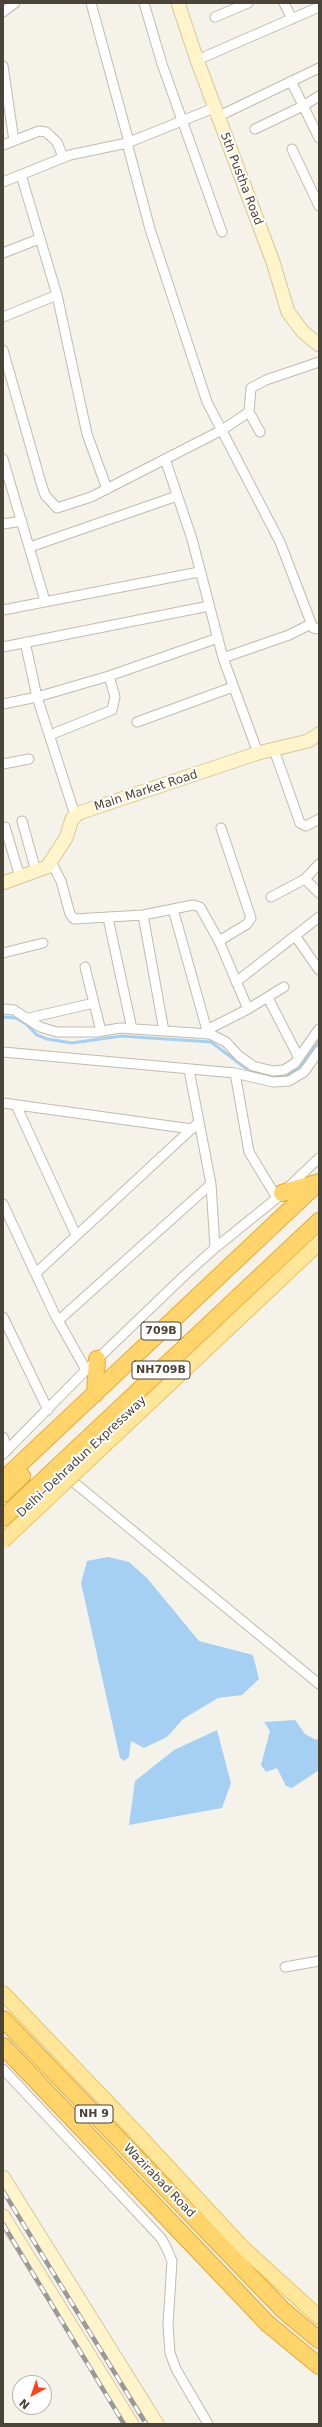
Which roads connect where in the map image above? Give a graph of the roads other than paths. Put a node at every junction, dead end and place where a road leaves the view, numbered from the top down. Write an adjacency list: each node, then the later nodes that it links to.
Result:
1 (15, 3): 8 (street)
2 (91, 3): 22 (street)
3 (144, 3): 18 (street)
4 (178, 3): 11 (street, 5th Pustha Road)
5 (248, 3): 9 (street)
6 (284, 3): 10 (street)
7 (319, 7): 10 (street)
8 (3, 12)
9 (215, 18)
10 (292, 19): 11 (street)
11 (196, 60): 17 (street, 5th Pustha Road)
12 (3, 66): 21 (street)
13 (319, 68): 14 (street)
14 (292, 81): 16 (street); 17 (street)
15 (319, 96): 16 (street)
16 (303, 106): 19 (street); 20 (street)
17 (216, 112): 18 (street); 34 (street, 5th Pustha Road)
18 (184, 122): 22 (street); 29 (street)
19 (255, 129)
20 (319, 138)
21 (14, 140): 23 (street); 25 (street)
22 (128, 143): 25 (street); 38 (street)
23 (3, 145)
24 (292, 149): 28 (street)
25 (63, 157): 26 (street)
26 (21, 175): 27 (street); 30 (street)
27 (3, 182)
28 (319, 206)
29 (222, 232)
30 (38, 239): 31 (street); 32 (street)
31 (3, 253)
32 (57, 295): 33 (street); 42 (street)
33 (3, 317)
34 (319, 345)
35 (3, 350): 42 (street)
36 (319, 362): 37 (street)
37 (249, 412): 38 (street); 39 (street)
38 (222, 430): 41 (street); 51 (street)
39 (260, 432)
40 (3, 459): 44 (street)
41 (165, 459): 42 (street); 43 (street)
42 (106, 489)
43 (177, 496): 46 (street); 47 (street)
44 (22, 521): 45 (street); 46 (street)
45 (3, 524)
46 (30, 547): 48 (street)
47 (199, 572): 48 (street); 49 (street)
48 (45, 601): 50 (street)
49 (209, 606): 52 (street); 53 (street)
50 (3, 610)
51 (315, 626): 55 (street)
52 (218, 638): 55 (street); 56 (street)
53 (25, 642): 54 (street); 58 (street)
54 (3, 646)
55 (223, 658): 57 (street)
56 (109, 676): 58 (street); 62 (street)
57 (233, 687): 60 (street); 64 (street)
58 (37, 697): 59 (street); 62 (street)
59 (3, 704)
60 (137, 722)
61 (319, 734): 63 (street, Main Market Road)
62 (50, 735): 67 (street)
63 (274, 750): 64 (street, Main Market Road); 68 (street)
64 (258, 753): 67 (street, Main Market Road)
65 (29, 759): 66 (street)
66 (3, 764)
67 (75, 816): 72 (street)
68 (319, 819)
69 (22, 821): 74 (street)
70 (5, 827): 75 (street)
71 (221, 828): 85 (street)
72 (51, 862): 74 (street); 82 (street)
73 (319, 864): 76 (street)
74 (36, 871): 75 (street)
75 (20, 877): 77 (street)
76 (305, 879): 78 (street); 79 (street)
77 (3, 883)
78 (319, 893)
79 (271, 897)
80 (173, 909): 81 (street); 85 (street); 101 (street)
81 (143, 914): 82 (street); 99 (street)
82 (108, 918): 97 (street)
83 (319, 918): 84 (street)
84 (296, 937): 89 (street); 90 (street)
85 (219, 941): 90 (street)
86 (43, 943): 87 (street)
87 (3, 953)
88 (85, 967): 93 (street)
89 (319, 970)
90 (236, 982): 95 (street)
91 (284, 987): 92 (street)
92 (268, 998): 95 (street); 104 (street)
93 (94, 1003): 96 (street); 100 (street)
94 (4, 1007): 96 (street)
95 (248, 1009): 101 (street)
96 (29, 1018): 100 (street)
97 (132, 1029): 99 (street); 100 (street)
98 (319, 1029): 104 (street)
99 (164, 1031): 101 (street)
100 (101, 1032)
101 (207, 1032): 104 (street)
102 (319, 1051): 106 (street)
103 (3, 1052): 105 (street)
104 (299, 1058)
105 (189, 1070): 106 (street); 109 (street)
106 (235, 1073): 114 (street)
107 (3, 1103): 108 (street)
108 (16, 1105): 110 (street); 118 (street)
109 (199, 1122): 110 (street); 112 (street)
110 (192, 1129): 118 (street)
111 (319, 1158): 114 (street)
112 (211, 1184): 120 (street); 123 (street)
113 (319, 1187): 114 (highway); 125 (highway, 709B); 131 (highway, NH709B)
114 (280, 1195): 120 (street)
115 (3, 1204): 121 (street)
116 (319, 1221): 132 (highway, NH709B)
117 (319, 1235): 129 (highway, Delhi–Dehradun Expressway / 709B)
118 (76, 1236): 121 (street)
119 (319, 1243): 134 (main road, bridge)
120 (215, 1248): 124 (street)
121 (36, 1273): 123 (street)
122 (3, 1317): 126 (street)
123 (59, 1320): 124 (street)
124 (92, 1364): 125 (highway); 126 (street)
125 (94, 1394): 130 (highway, 709B)
126 (48, 1410): 128 (street)
127 (3, 1437): 128 (street)
128 (5, 1452)
129 (64, 1474): 133 (highway, Delhi–Dehradun Expressway / 709B); 135 (street)
130 (3, 1480)
131 (3, 1494)
132 (3, 1518)
133 (3, 1532)
134 (3, 1541)
135 (319, 1684)
136 (319, 1961): 137 (street)
137 (285, 1967)
138 (3, 1993): 144 (main road)
139 (3, 2019): 145 (highway, Wazirabad Road / NH 9)
140 (3, 2046): 146 (highway, Wazirabad Road / NH 9)
141 (3, 2069): 149 (street)
142 (3, 2177): 148 (street)
143 (3, 2216): 147 (street)
144 (319, 2317)
145 (319, 2340)
146 (319, 2366)
147 (132, 2424)
148 (156, 2424)
149 (208, 2424)

